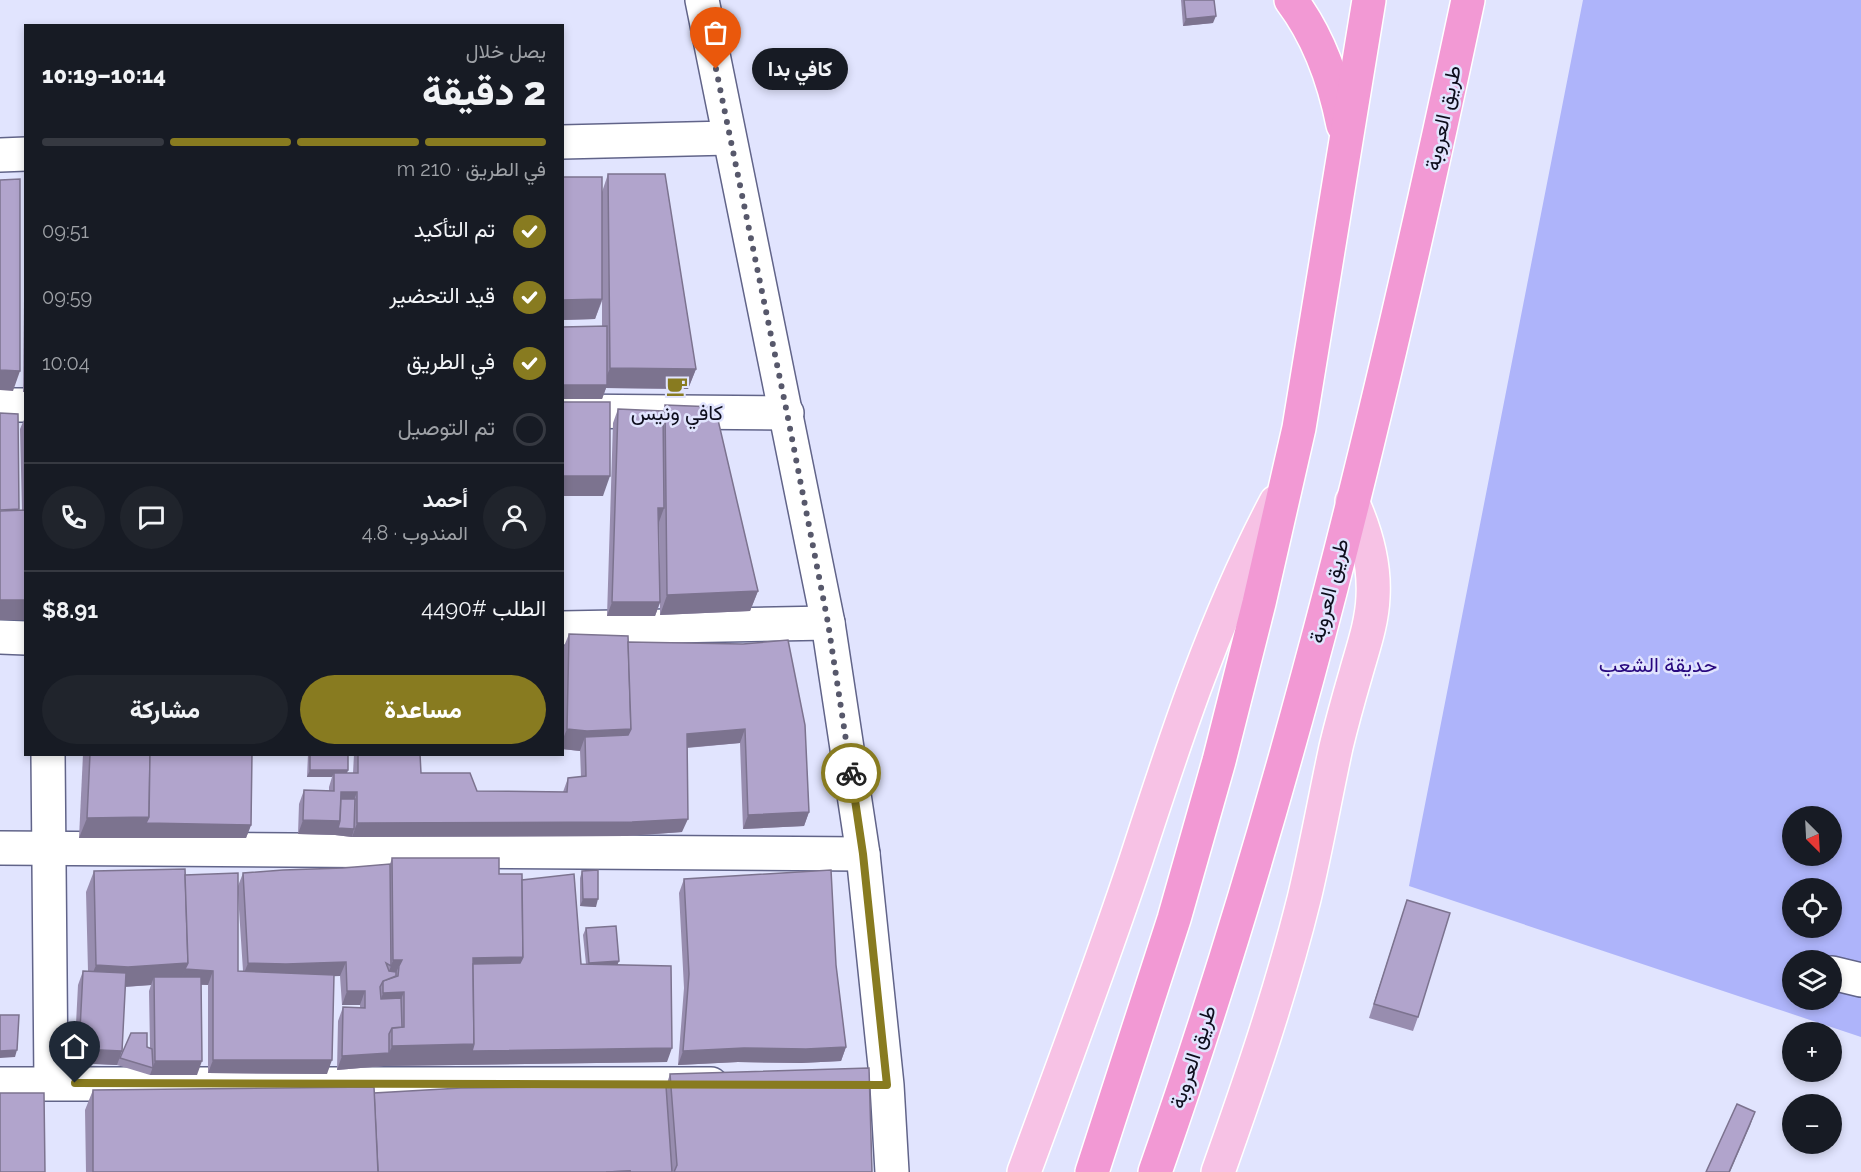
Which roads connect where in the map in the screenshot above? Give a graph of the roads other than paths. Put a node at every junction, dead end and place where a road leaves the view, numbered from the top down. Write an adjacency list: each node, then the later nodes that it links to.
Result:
1 (702, 0): 5 (street)
2 (1291, 0): 6 (highway)
3 (1369, 0): 6 (highway)
4 (1468, 0): 15 (highway, طريق العروبة)
5 (729, 138): 7 (street); 13 (street)
6 (1346, 138): 14 (highway)
7 (564, 142)
8 (0, 154): 9 (street)
9 (24, 154)
10 (0, 405): 11 (street)
11 (24, 405)
12 (564, 411): 13 (street)
13 (787, 413): 16 (street)
14 (1286, 484): 30 (main road); 31 (highway)
15 (1352, 501): 32 (highway, طريق العروبة); 33 (main road)
16 (828, 623): 17 (street); 23 (street)
17 (564, 628)
18 (0, 638): 19 (street)
19 (24, 638)
20 (48, 756): 22 (street)
21 (0, 848): 22 (street)
22 (50, 848): 23 (street); 26 (street)
23 (863, 854): 29 (street)
24 (1842, 975): 25 (street)
25 (1861, 980)
26 (51, 1083): 27 (street); 28 (street)
27 (0, 1084)
28 (744, 1084)
29 (891, 1172)
30 (1024, 1172)
31 (1092, 1172)
32 (1155, 1172)
33 (1218, 1172)

